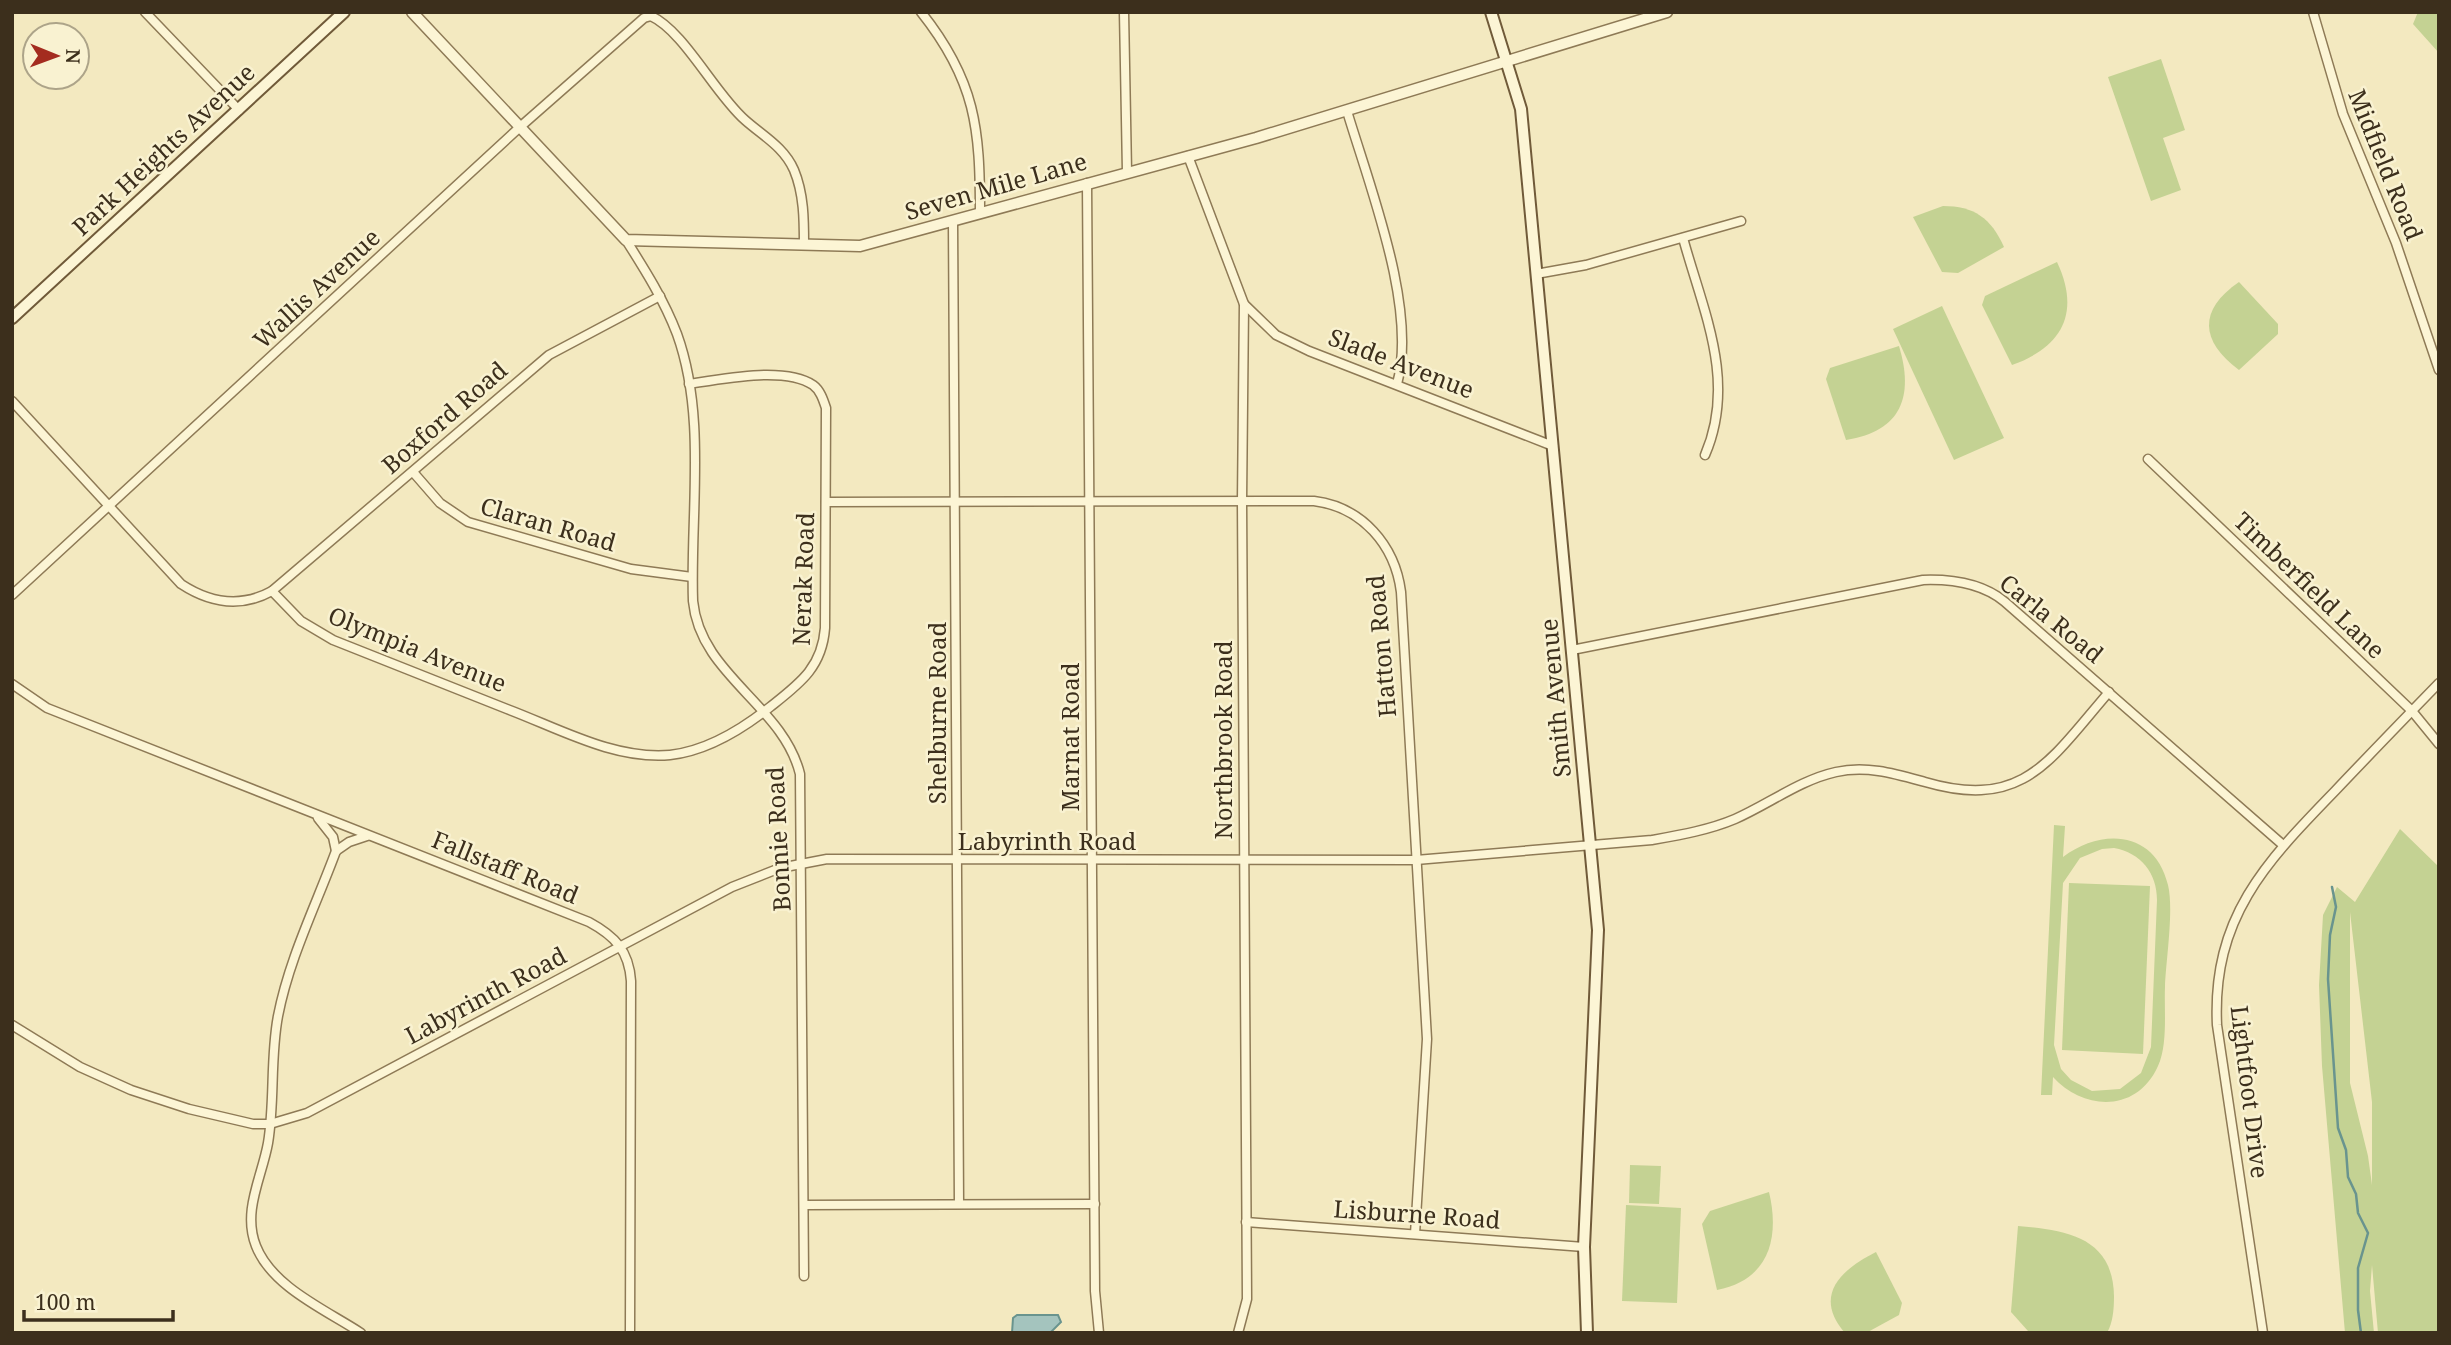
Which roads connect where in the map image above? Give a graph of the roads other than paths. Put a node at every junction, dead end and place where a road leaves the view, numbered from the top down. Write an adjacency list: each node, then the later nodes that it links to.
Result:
1 (145, 12): 10 (street)
2 (344, 12): 10 (main road, Park Heights Avenue)
3 (412, 12): 12 (street)
4 (921, 12): 16 (street)
5 (1124, 12): 14 (street)
6 (1491, 12): 9 (main road)
7 (1667, 12): 9 (street, Seven Mile Lane)
8 (2312, 12): 26 (street, Midfield Road)
9 (1508, 63): 11 (street, Seven Mile Lane); 22 (main road, Smith Avenue)
10 (239, 110): 25 (main road, Park Heights Avenue)
11 (1347, 111): 13 (street, Seven Mile Lane); 28 (street)
12 (520, 127): 20 (street); 21 (street, Wallis Avenue); 38 (street, Wallis Avenue)
13 (1188, 156): 14 (street, Seven Mile Lane); 24 (street, Northbrook Road)
14 (1127, 172): 15 (street, Seven Mile Lane)
15 (1087, 183): 16 (street, Seven Mile Lane); 37 (street, Marnat Road)
16 (980, 213): 17 (street, Seven Mile Lane)
17 (953, 221): 21 (street, Seven Mile Lane); 36 (street, Shelburne Road)
18 (1741, 221): 19 (street)
19 (1683, 238): 22 (street); 31 (street)
20 (626, 240): 21 (street, Seven Mile Lane); 23 (street, Bonnie Road)
21 (804, 245)
22 (1536, 274): 30 (main road, Smith Avenue)
23 (660, 296): 27 (street, Bonnie Road); 33 (street, Boxford Road)
24 (1244, 304): 28 (street, Slade Avenue); 34 (street, Northbrook Road)
25 (12, 318)
26 (2439, 370)
27 (689, 384): 35 (street, Nerak Road); 39 (street, Bonnie Road)
28 (1397, 384): 30 (street, Slade Avenue)
29 (12, 401): 38 (street)
30 (1553, 446): 42 (main road, Smith Avenue)
31 (1705, 455)
32 (2148, 459): 46 (street, Timberfield Lane)
33 (412, 472): 39 (street, Claran Road); 40 (street, Boxford Road)
34 (1242, 501): 37 (street, Hatton Road); 54 (street, Hatton Road); 57 (street, Northbrook Road)
35 (826, 502): 36 (street, Hatton Road); 47 (street, Nerak Road)
36 (956, 502): 37 (street, Hatton Road); 55 (street, Shelburne Road)
37 (1088, 502): 56 (street, Marnat Road)
38 (110, 507): 40 (street); 41 (street, Wallis Avenue)
39 (692, 577): 47 (street, Bonnie Road)
40 (272, 591): 47 (street, Olympia Avenue)
41 (12, 595)
42 (1572, 650): 45 (street, Carla Road); 51 (main road, Smith Avenue)
43 (2439, 683): 46 (street, Lightfoot Drive)
44 (12, 684): 49 (street, Fallstaff Road)
45 (2109, 692): 51 (street, Labyrinth Road); 52 (street, Carla Road)
46 (2412, 711): 48 (street, Timberfield Lane); 52 (street, Lightfoot Drive)
47 (763, 713): 58 (street, Bonnie Road)
48 (2439, 744)
49 (314, 814): 50 (street, Fallstaff Road); 53 (street)
50 (369, 835): 53 (street); 59 (street, Fallstaff Road)
51 (1591, 845): 54 (street, Labyrinth Road); 67 (main road, Smith Avenue)
52 (2283, 845): 74 (street, Lightfoot Drive)
53 (337, 851): 61 (street)
54 (1416, 860): 57 (street, Labyrinth Road); 66 (street, Hatton Road)
55 (958, 861): 56 (street, Labyrinth Road); 58 (street, Labyrinth Road); 63 (street, Shelburne Road)
56 (1091, 861): 57 (street, Labyrinth Road); 62 (street, Marnat Road)
57 (1245, 861): 65 (street, Northbrook Road)
58 (803, 863): 59 (street, Labyrinth Road); 64 (street, Bonnie Road)
59 (621, 945): 61 (street, Labyrinth Road); 70 (street)
60 (12, 1025): 61 (street, Labyrinth Road)
61 (270, 1124): 69 (street)
62 (1095, 1203): 63 (street); 71 (street, Marnat Road)
63 (959, 1204): 64 (street)
64 (804, 1205): 68 (street, Bonnie Road)
65 (1246, 1222): 66 (street, Lisburne Road); 72 (street, Northbrook Road)
66 (1415, 1234): 67 (street, Lisburne Road)
67 (1584, 1247): 73 (main road, Smith Avenue)
68 (804, 1276)
69 (361, 1333)
70 (631, 1333)
71 (1098, 1333)
72 (1238, 1333)
73 (1587, 1333)
74 (2263, 1333)

